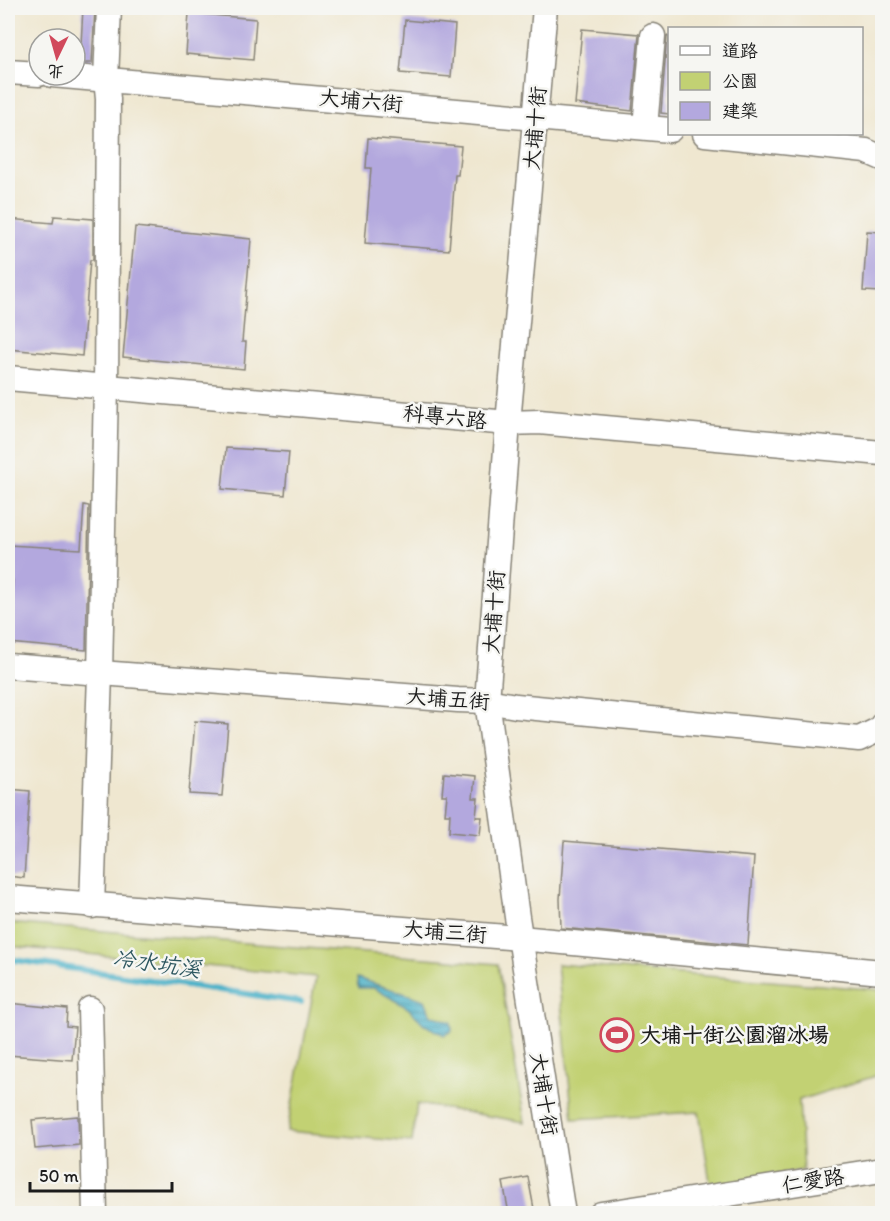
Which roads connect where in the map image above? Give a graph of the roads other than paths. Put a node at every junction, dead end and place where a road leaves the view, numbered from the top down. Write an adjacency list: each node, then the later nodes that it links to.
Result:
1 (109, 8): 7 (street)
2 (545, 8): 8 (street, 大埔十街)
3 (653, 36): 9 (street)
4 (8, 72): 5 (street)
5 (27, 73)
6 (87, 78): 7 (street, 大埔六街)
7 (106, 79): 8 (street, 大埔六街); 14 (street)
8 (536, 117): 9 (street, 大埔六街); 15 (street, 大埔十街)
9 (645, 127): 10 (street, 大埔六街)
10 (668, 130)
11 (714, 135): 12 (street)
12 (882, 158)
13 (8, 378): 14 (street, 科專六路)
14 (106, 386): 15 (street, 科專六路); 18 (street)
15 (508, 423): 16 (street, 科專六路); 19 (street, 大埔十街)
16 (882, 453)
17 (8, 666): 18 (street, 大埔五街)
18 (100, 674): 19 (street, 大埔五街); 22 (street)
19 (487, 701): 20 (street, 大埔五街); 23 (street, 大埔十街)
20 (882, 725)
21 (8, 898): 22 (street, 大埔三街)
22 (92, 906): 23 (street, 大埔三街)
23 (520, 938): 24 (street, 大埔三街); 28 (street, 大埔十街)
24 (882, 972)
25 (90, 1009): 27 (street)
26 (882, 1170): 29 (street, 仁愛路)
27 (95, 1214)
28 (563, 1214)
29 (601, 1214)

